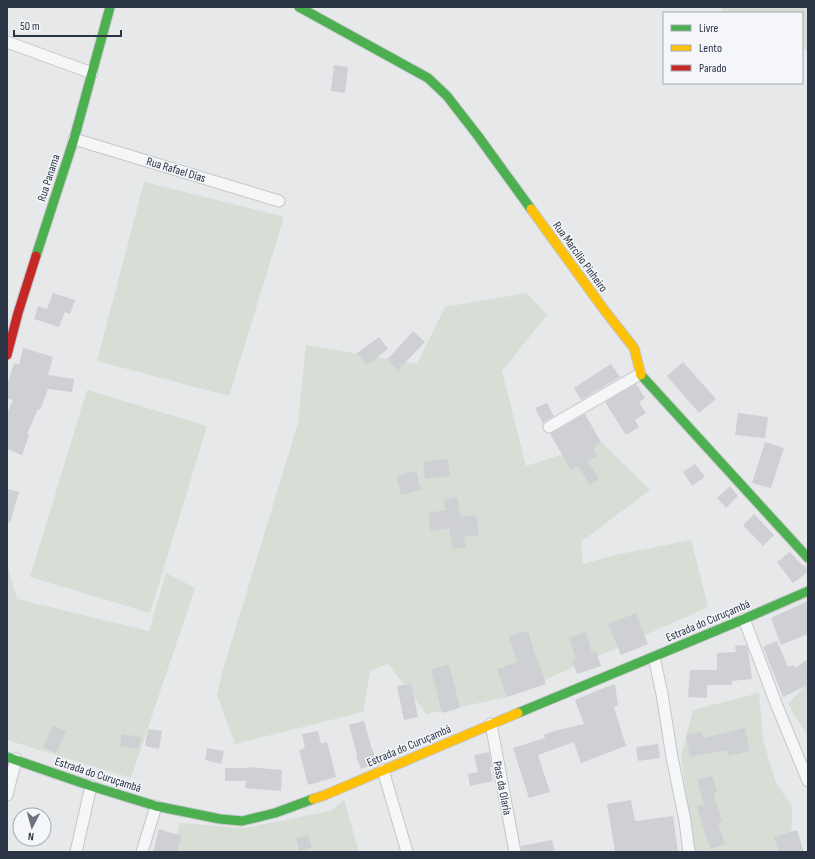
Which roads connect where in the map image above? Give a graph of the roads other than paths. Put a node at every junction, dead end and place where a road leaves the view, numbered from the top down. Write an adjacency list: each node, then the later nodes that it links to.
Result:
1 (110, 7): 4 (street, Rua Panama)
2 (299, 7): 8 (street, Rua Marcilio Pinheiro)
3 (7, 42): 4 (street)
4 (92, 73): 5 (street, Rua Panama)
5 (74, 139): 6 (street, Rua Rafael Dias); 7 (street, Rua Panama)
6 (279, 201)
7 (7, 355)
8 (640, 374): 9 (street); 10 (street)
9 (549, 427)
10 (808, 558)
11 (808, 591): 12 (street, Estrada do Curuçambá)
12 (744, 619): 13 (street, Estrada do Curuçambá); 17 (street)
13 (654, 657): 14 (street, Estrada do Curuçambá); 25 (street)
14 (490, 724): 16 (street, Estrada do Curuçambá); 24 (street, Pass da Olaria)
15 (11, 758): 18 (street, Estrada do Curuçambá); 19 (street)
16 (383, 770): 20 (street, Estrada do Curuçambá); 23 (street)
17 (808, 782)
18 (91, 786): 20 (street, Estrada do Curuçambá); 21 (street)
19 (7, 795)
20 (156, 806): 22 (street)
21 (76, 852)
22 (142, 852)
23 (408, 852)
24 (515, 852)
25 (690, 852)

